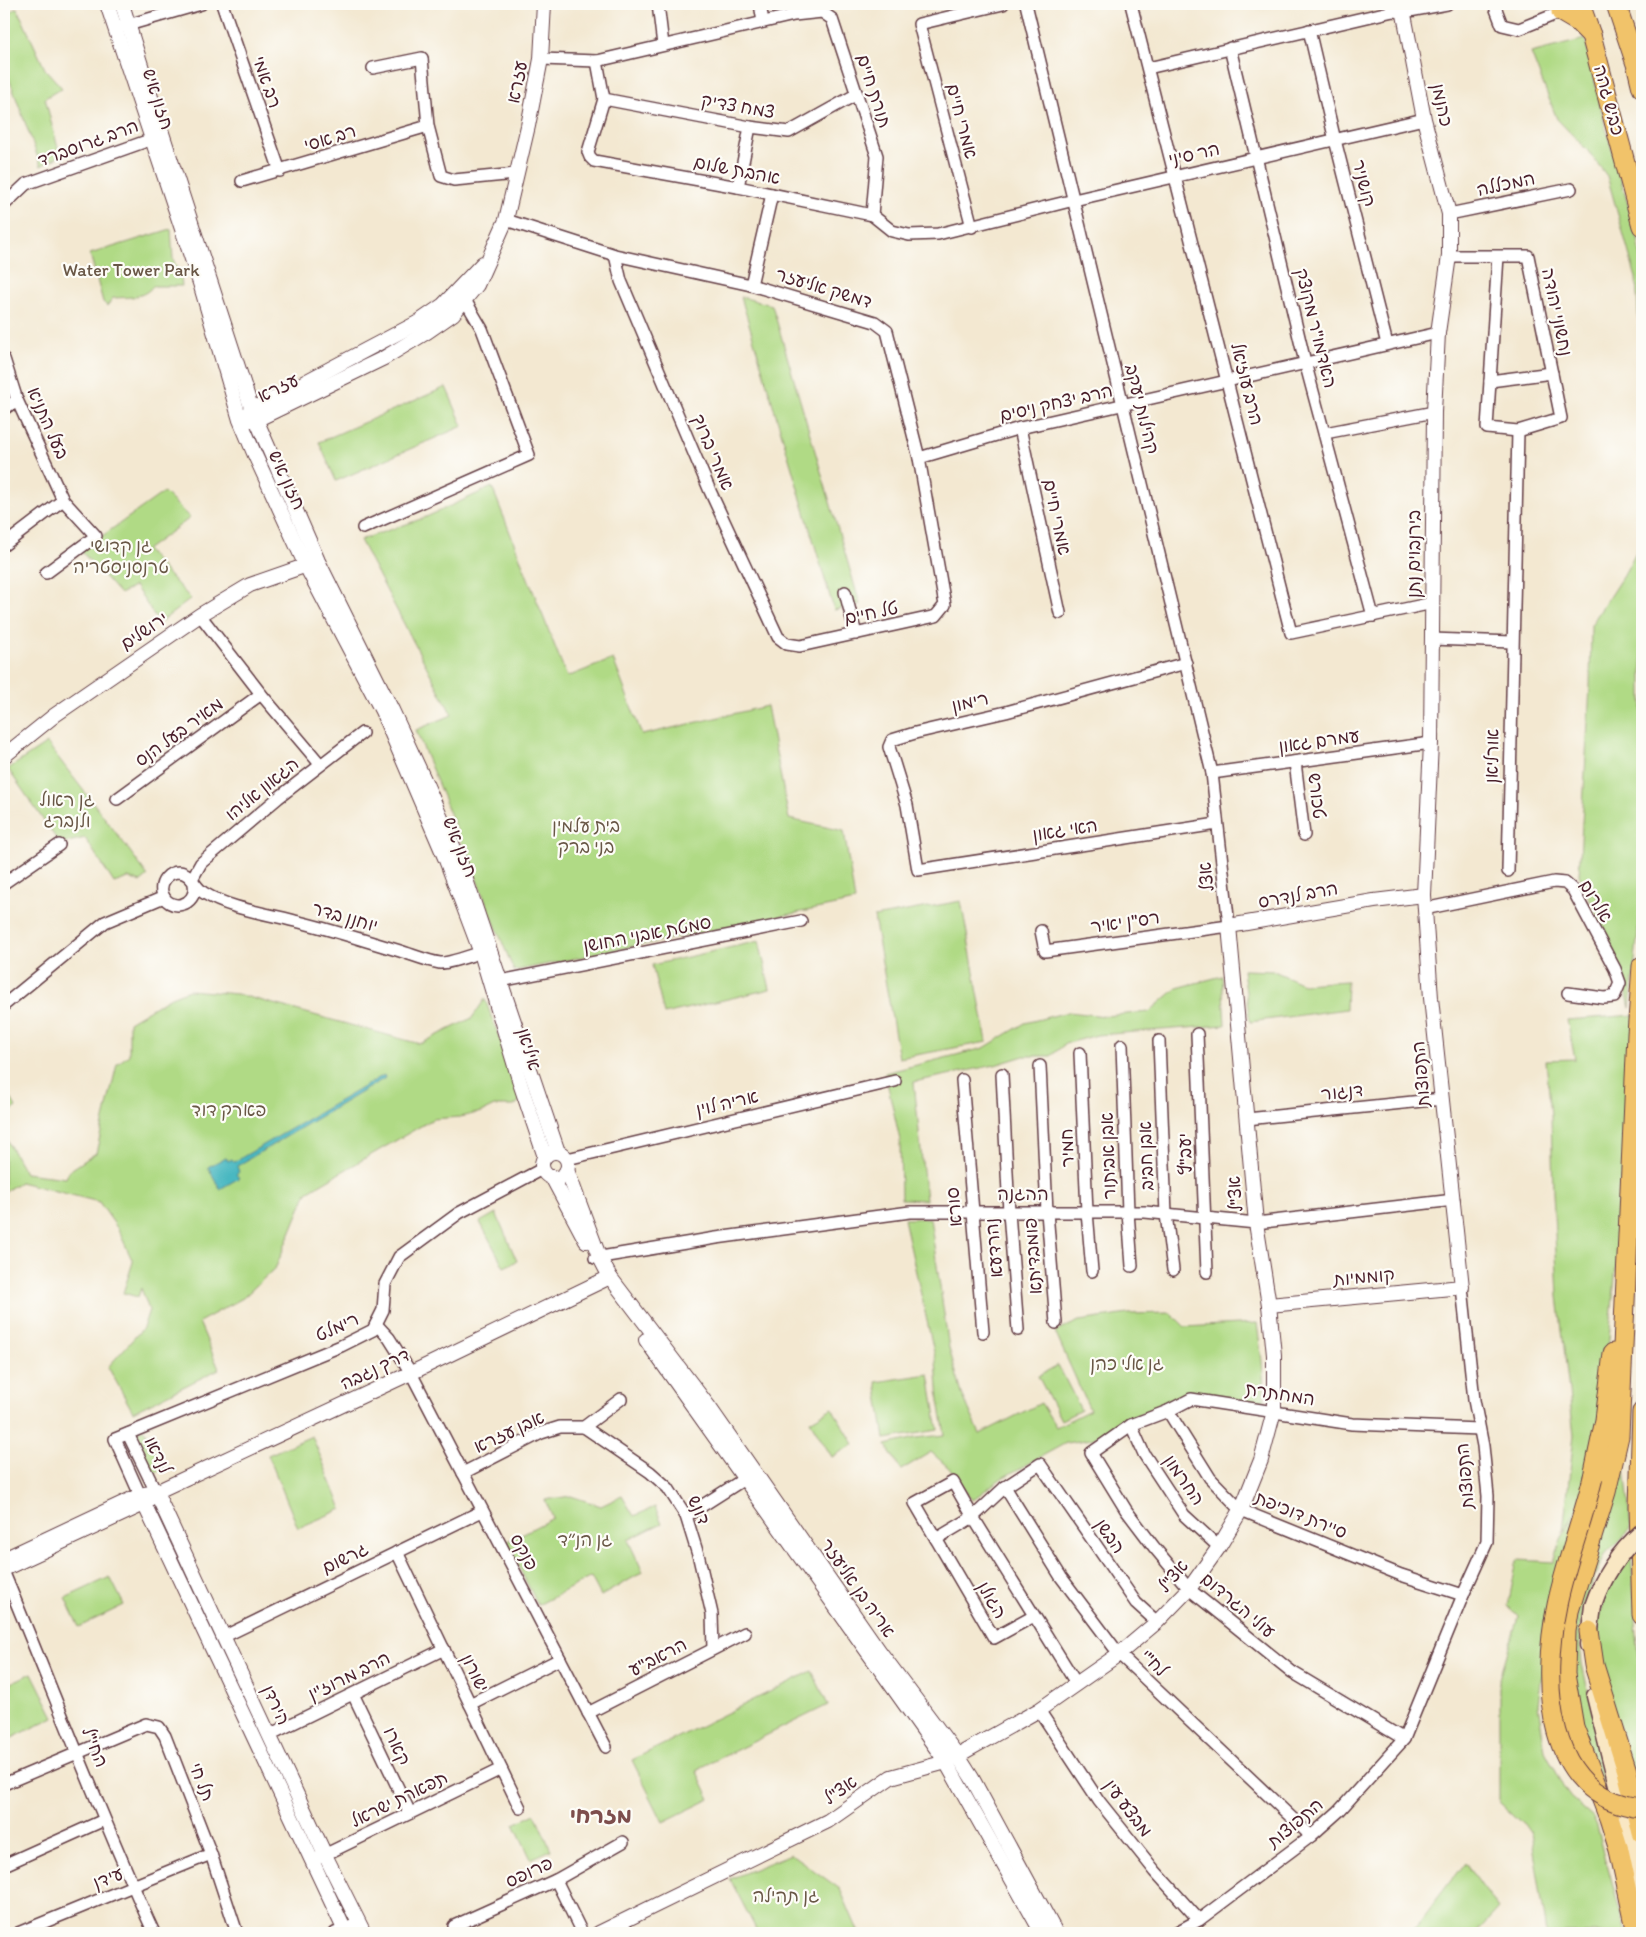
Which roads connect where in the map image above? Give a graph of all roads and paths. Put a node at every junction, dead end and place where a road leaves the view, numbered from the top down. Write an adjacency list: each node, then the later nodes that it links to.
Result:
1 (107, 4): 19 (street, חזון איש)
2 (122, 4): 18 (street, חזון איש)
3 (200, 4): 18 (street)
4 (222, 4): 37 (street, רב אמי)
5 (544, 4): 24 (street, עזרא)
6 (658, 4): 22 (street)
7 (760, 4): 17 (street)
8 (1003, 4): 50 (street, אמרי חיים)
9 (1026, 4): 44 (street, קהילות יעקב)
10 (1132, 4): 27 (street, הרב עוזיאל)
11 (1447, 4): 15 (street)
12 (1494, 4): 16 (street)
13 (1580, 4): 21 (highway, כביש גהה)
14 (1616, 4): 28 (highway, כביש גהה)
15 (1403, 8): 20 (street); 31 (street, כהנמן)
16 (1560, 12): 21 (highway)
17 (763, 22): 22 (street, תורת חיים); 29 (street, תורת חיים)
18 (129, 25): 19 (street); 34 (street, חזון איש)
19 (115, 29): 34 (street, חזון איש)
20 (1309, 30): 23 (street); 35 (street, קושניר)
21 (1591, 35): 49 (highway, כביש גהה)
22 (663, 45): 25 (street, תורת חיים)
23 (1230, 48): 27 (street); 36 (street, האדמו"ר מקוצק)
24 (542, 59): 25 (street, תורת חיים); 38 (street, עזרא)
25 (597, 61): 30 (street, אהבת שלום)
26 (373, 68): 32 (street)
27 (1148, 68): 39 (street, הרב עוזיאל)
28 (1642, 88)
29 (857, 94): 33 (street, צמח צדיק); 47 (street, תורת חיים)
30 (604, 99): 33 (street, צמח צדיק); 41 (street, אהבת שלום)
31 (1424, 119): 35 (street, הר סיני); 46 (street, כהנמן)
32 (428, 126): 37 (street, רב אסי); 38 (street)
33 (750, 128): 41 (street)
34 (157, 138): 45 (street, הרב גרוסברד); 68 (street, חזון איש); 69 (street, חזון איש)
35 (1335, 139): 36 (street, הר סיני); 58 (street, קושניר)
36 (1257, 157): 39 (street, הר סיני); 60 (street, האדמו"ר מקוצק)
37 (280, 171): 40 (street, רב אסי)
38 (516, 174): 48 (street, עזרא)
39 (1175, 176): 44 (street, הר סיני); 63 (street, הרב עוזיאל)
40 (242, 182)
41 (738, 187): 43 (street, אהבת שלום)
42 (1570, 188): 46 (street, המכללה)
43 (772, 194): 47 (street, אהבת שלום); 55 (street)
44 (1074, 200): 50 (street, הר סיני); 65 (street, קהילות יעקב)
45 (4, 205)
46 (1449, 214): 53 (street, בירנבוים נתן)
47 (872, 215): 50 (street, אהבת שלום)
48 (506, 220): 51 (street, עזרא); 52 (street, דמשק אליעזר)
49 (1642, 226)
50 (972, 227)
51 (493, 251): 56 (street, עזרא); 68 (street, עזרא)
52 (615, 255): 55 (street, דמשק אליעזר); 88 (street, אמרי ברוך)
53 (1449, 256): 54 (street, נחשוני יהודה); 57 (street, בירנבוים נתן)
54 (1498, 256): 61 (street, נחשוני יהודה); 62 (street, נחשוני יהודה)
55 (752, 285): 73 (street, דמשק אליעזר)
56 (465, 300): 68 (street, עזרא); 75 (street)
57 (1438, 333): 58 (street, הרב יצחק ניסים); 67 (street, בירנבוים נתן)
58 (1387, 344): 60 (street, הרב יצחק ניסים)
59 (4, 359): 64 (street, בעל התניא)
60 (1305, 362): 63 (street, הרב יצחק ניסים); 72 (street, האדמו"ר מקוצק)
61 (1552, 373): 62 (street, נחשוני יהודה); 71 (street, נחשוני יהודה)
62 (1490, 381): 71 (street, נחשוני יהודה)
63 (1228, 382): 65 (street, הרב יצחק ניסים); 84 (street, הרב עוזיאל)
64 (17, 400): 66 (street); 74 (street, בעל התניא)
65 (1123, 405): 70 (street, הרב יצחק ניסים); 89 (street, קהילות יעקב)
66 (4, 409)
67 (1434, 412): 72 (street); 80 (street, בירנבוים נתן)
68 (254, 415): 69 (street, עזרא); 77 (street, חזון איש)
69 (240, 420): 77 (street, חזון איש)
70 (1020, 428): 73 (street, הרב יצחק ניסים); 82 (street, אמרי חיים)
71 (1518, 431): 87 (street, אורליאן)
72 (1324, 433): 84 (street, האדמו"ר מקוצק)
73 (918, 458): 81 (street, דמשק אליעזר)
74 (63, 500): 76 (street); 78 (street, בעל התניא)
75 (363, 528)
76 (4, 545)
77 (312, 564): 83 (street, ירושלים); 110 (street, חזון איש)
78 (46, 573)
79 (845, 592): 85 (street)
80 (1433, 603): 84 (street, הרב עוזיאל); 86 (street, בירנבוים נתן)
81 (945, 605): 85 (street, טל חיים)
82 (1060, 613)
83 (200, 615): 90 (street); 93 (street, ירושלים)
84 (1373, 616)
85 (856, 634): 88 (street, טל חיים)
86 (1432, 639): 87 (street); 92 (street, בירנבוים נתן)
87 (1512, 642): 102 (street, אורליאן)
88 (800, 646)
89 (1186, 663): 96 (street, קהילות יעקב); 101 (street, רימון)
90 (261, 694): 95 (street); 97 (street, מאיר בעל הנס)
91 (362, 733): 95 (street, הגאון אליהו)
92 (1430, 743): 94 (street, עמרם גאון); 106 (street, בירנבוים נתן)
93 (4, 756)
94 (1295, 762): 96 (street, עמרם גאון); 99 (street, טכורש)
95 (320, 764): 103 (street, הגאון אליהו)
96 (1212, 773): 98 (street, קהילות יעקב)
97 (117, 799)
98 (1217, 824): 101 (street, האי גאון); 108 (street, אצל)
99 (1304, 835)
100 (59, 845): 104 (street)
101 (918, 870)
102 (1508, 871)
103 (193, 881): 105 (street); 105 (street); 110 (street, יוחנן בדר)
104 (4, 883)
105 (164, 897): 114 (street)
106 (1424, 902): 108 (street, הרב לנדרס); 113 (street, אלרום); 123 (street, התפוצות)
107 (801, 921): 112 (street, סמטת אבני החושן)
108 (1229, 926): 109 (street, רס"ן יאיר); 124 (street, אצ"ל)
109 (1041, 930)
110 (485, 951): 112 (street, איליאן); 125 (street, איליאן)
111 (1642, 966): 127 (highway)
112 (500, 981): 125 (street, איליאן)
113 (1568, 993)
114 (4, 1004)
115 (1197, 1034): 134 (street, יעב"ץ)
116 (1159, 1041): 133 (street, אבן חביב)
117 (1122, 1045): 132 (street, אבן אביתור)
118 (1080, 1053): 131 (street, חמיר)
119 (1040, 1066): 130 (street, פומבדיתא)
120 (1002, 1074): 129 (street, נהרדעא)
121 (895, 1080): 125 (street, אריה לוין)
122 (962, 1080): 128 (street, סורא)
123 (1442, 1099): 124 (street, דנגור); 126 (street, התפוצות)
124 (1247, 1119): 135 (street, אצ"ל)
125 (555, 1164): 136 (street, איליאן); 145 (street, רימלט)
126 (1454, 1200): 135 (street, ההגנה); 142 (street, התפוצות)
127 (1630, 1206): 200 (highway, bridge); 225 (highway)
128 (972, 1212): 129 (street, ההגנה); 136 (street, ההגנה); 147 (street, סורא)
129 (1009, 1212): 130 (street, ההגנה); 146 (street, נהרדעא)
130 (1047, 1212): 131 (street, ההגנה); 144 (street, פומבדיתא)
131 (1087, 1212): 132 (street, ההגנה); 139 (street, חמיר)
132 (1128, 1212): 133 (street, ההגנה); 137 (street, אבן אביתור)
133 (1166, 1214): 134 (street, ההגנה); 138 (street, אבן חביב)
134 (1205, 1218): 135 (street, ההגנה); 140 (street, יעב"ץ)
135 (1256, 1223): 143 (street, אצ"ל)
136 (597, 1257): 141 (street, איליאן)
137 (1132, 1266)
138 (1173, 1270)
139 (1092, 1271)
140 (1207, 1272)
141 (607, 1279): 148 (street, דרך נגבה); 160 (street, אריה בן אליעזר)
142 (1462, 1287): 143 (street, קוממיות); 155 (street, התפוצות)
143 (1269, 1305): 151 (street, אצ"ל)
144 (1056, 1323)
145 (376, 1324): 148 (street, פנקס); 156 (street, רימלט)
146 (1018, 1330)
147 (982, 1332)
148 (411, 1373): 159 (street, פנקס); 162 (street, דרך נגבה)
149 (621, 1399): 154 (street)
150 (1168, 1411): 151 (street, המחתרת); 153 (street, המחתרת); 165 (street, סיירת דוכיפת)
151 (1274, 1411): 155 (street, המחתרת); 165 (street, אצ"ל)
152 (1642, 1412): 177 (highway)
153 (1131, 1425): 158 (street, המחתרת); 170 (street, החרמון)
154 (584, 1427): 159 (street, אבן עזרא); 166 (street, דונש)
155 (1479, 1429): 176 (street, התפוצות)
156 (128, 1434): 157 (street, רימלט); 162 (street, לנדאו)
157 (115, 1440): 163 (street, לנדאו)
158 (1091, 1453): 175 (street, עולי הגרדום)
159 (463, 1473): 164 (street, פנקס)
160 (749, 1476): 166 (street); 196 (street, אריה בן אליעזר)
161 (1005, 1487): 167 (street); 179 (street, הבשן); 185 (street, לח"י)
162 (156, 1492): 163 (street, דרך נגבה); 182 (street, הירדן)
163 (142, 1499): 172 (street, דרך נגבה); 173 (street, דרך נגבה); 208 (street, הירדן)
164 (482, 1510): 171 (street, גרשום); 186 (street, פנקס)
165 (1242, 1510): 170 (street, אצ"ל); 176 (street, סיירת דוכיפת)
166 (686, 1516): 184 (street, דונש)
167 (973, 1516): 169 (street); 169 (street, הגולן); 178 (street, הגולן)
168 (1642, 1532): 180 (main road, bridge)
169 (936, 1539): 178 (street, הגולן)
170 (1219, 1547): 175 (street, אצ"ל)
171 (397, 1552): 182 (street, גרשום); 183 (street, ישורון)
172 (4, 1559)
173 (4, 1569)
174 (4, 1574): 195 (street, החי"ל)
175 (1189, 1589): 179 (street, אצ"ל); 193 (street, עולי הגרדום)
176 (1463, 1595): 193 (street, התפוצות)
177 (1642, 1615)
178 (1034, 1616): 187 (street, הגולן)
179 (1157, 1622): 185 (street, אצ"ל)
180 (1589, 1631): 203 (highway); 212 (main road)
181 (745, 1633): 184 (street, הראב"ע)
182 (223, 1637): 192 (street, הירדן)
183 (444, 1649): 188 (street, הרב מרוז'ין); 189 (street, ישורון)
184 (713, 1649): 191 (street, הראב"ע)
185 (1119, 1654): 187 (street, אצ"ל); 204 (street, לח"י)
186 (560, 1659): 189 (street); 191 (street, פנקס)
187 (1076, 1683): 190 (street, אצ"ל)
188 (353, 1694): 192 (street, הרב מרוז'ין); 201 (street, קארו)
189 (470, 1704): 197 (street, ישורון)
190 (1039, 1710): 196 (street, אצ"ל); 213 (street, מבצע עין)
191 (588, 1713): 194 (street, פנקס)
192 (269, 1735): 207 (street, הירדן)
193 (1404, 1739): 204 (street, התפוצות)
194 (606, 1747)
195 (78, 1752): 198 (street); 202 (street, החי"ל); 206 (street, תל חי)
196 (952, 1759): 221 (street, אצ"ל); 222 (street, אריה בן אליעזר); 223 (street, אריה בן אליעזר)
197 (501, 1769): 199 (street, ישורון); 201 (street, תפארת ישראל)
198 (4, 1784)
199 (520, 1808)
200 (1642, 1808)
201 (410, 1813): 207 (street, תפארת ישראל)
202 (104, 1820): 209 (street); 211 (street, החי"ל)
203 (1642, 1833)
204 (1311, 1836): 213 (street, התפוצות)
205 (623, 1842): 210 (street, פרופס)
206 (211, 1854): 211 (street, עידן); 218 (street, תל חי)
207 (325, 1855): 208 (street, תפארת ישראל); 214 (street, הירדן)
208 (312, 1861): 215 (street, הירדן)
209 (4, 1865)
210 (556, 1880): 219 (street, פרופס); 220 (street)
211 (133, 1886): 216 (street, עידן); 217 (street, החי"ל)
212 (1642, 1906)
213 (1199, 1920): 224 (street, התפוצות)
214 (362, 1928): 215 (street)
215 (342, 1932)
216 (18, 1933)
217 (154, 1933)
218 (237, 1933)
219 (457, 1933)
220 (582, 1933)
221 (599, 1933)
222 (1042, 1933)
223 (1056, 1933)
224 (1175, 1933)
225 (1637, 1933)

